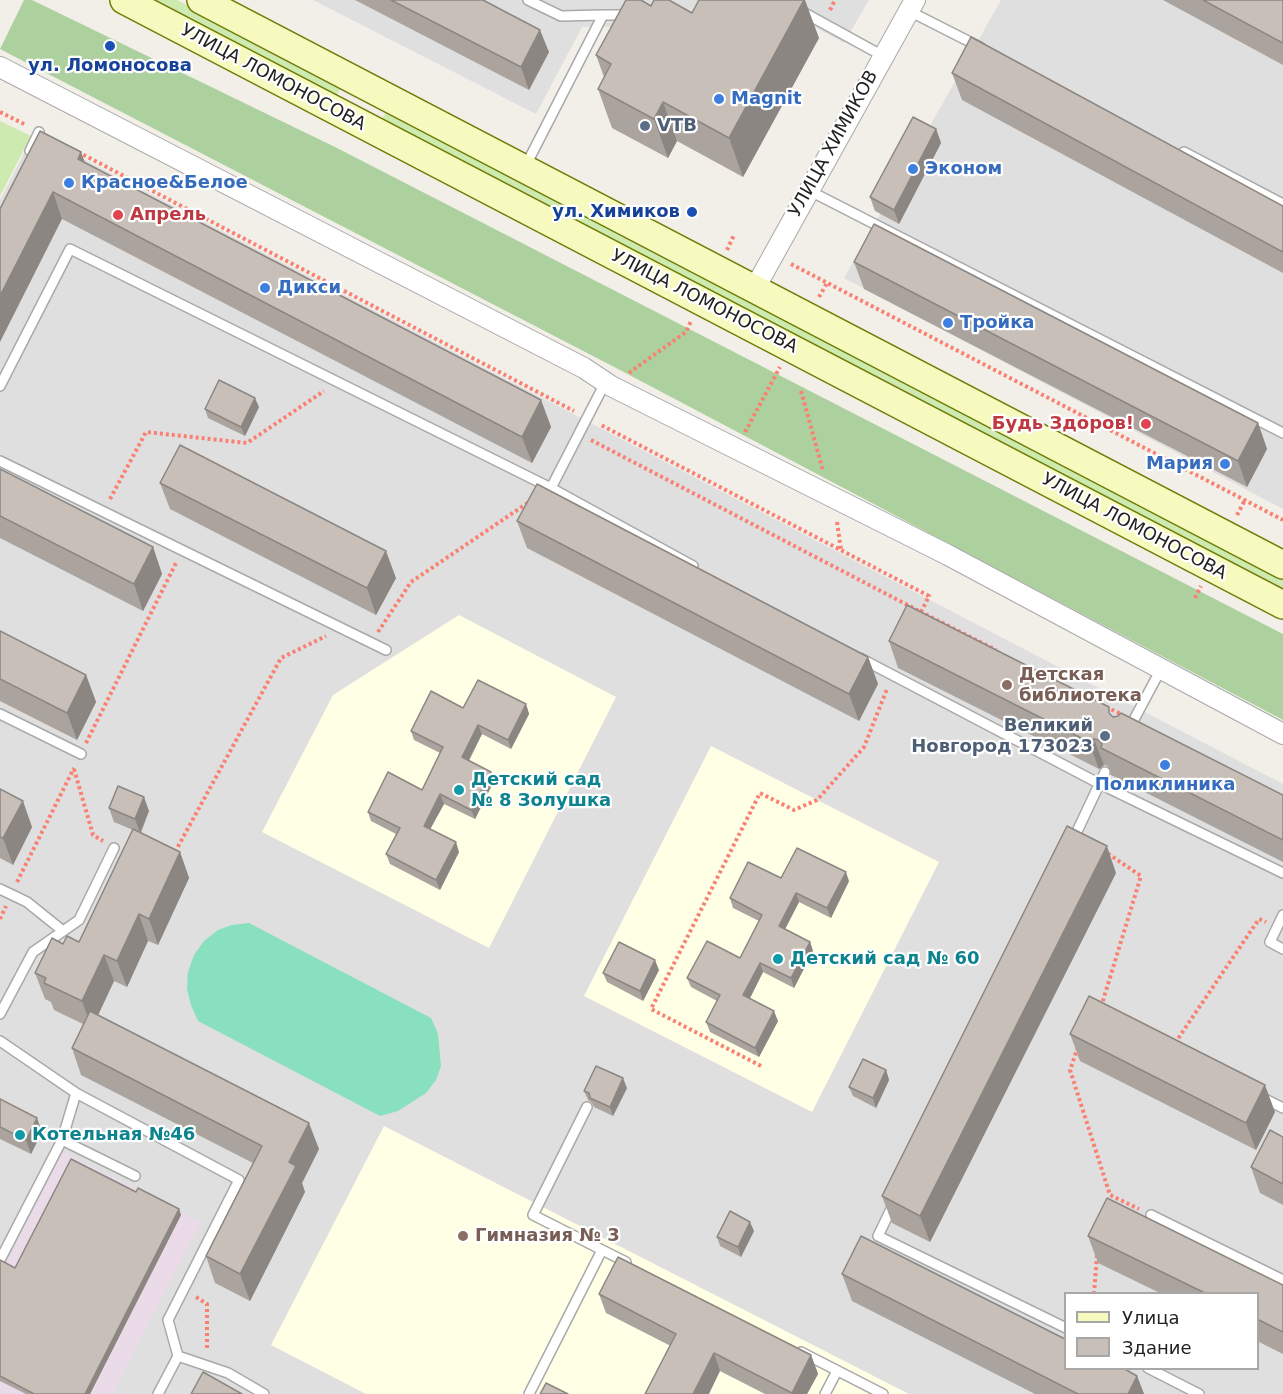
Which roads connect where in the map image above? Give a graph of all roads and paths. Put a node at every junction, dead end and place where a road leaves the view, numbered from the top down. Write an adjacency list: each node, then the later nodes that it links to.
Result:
1 (124, 0): 13 (main road, УЛИЦА ЛОМОНОСОВА)
2 (201, 0): 11 (main road, УЛИЦА ЛОМОНОСОВА)
3 (528, 0): 6 (lane)
4 (781, 0): 9 (lane)
5 (912, 5): 8 (lane); 9 (street, УЛИЦА ХИМИКОВ)
6 (603, 15): 7 (lane); 18 (lane)
7 (636, 15)
8 (992, 54)
9 (883, 56): 19 (street, УЛИЦА ХИМИКОВ)
10 (0, 67): 30 (street)
11 (370, 88): 13 (main road); 18 (main road, УЛИЦА ЛОМОНОСОВА)
12 (0, 112): 14 (path)
13 (353, 119): 26 (main road, УЛИЦА ЛОМОНОСОВА)
14 (39, 132): 17 (lane)
15 (71, 148): 32 (path)
16 (1179, 150): 20 (lane)
17 (24, 161)
18 (524, 169): 23 (main road, УЛИЦА ЛОМОНОСОВА)
19 (808, 190): 25 (street, УЛИЦА ХИМИКОВ); 34 (lane)
20 (1283, 204)
21 (734, 235): 23 (path)
22 (788, 262): 24 (path)
23 (717, 269): 25 (main road, УЛИЦА ЛОМОНОСОВА)
24 (827, 283): 27 (path); 40 (path)
25 (755, 288): 27 (main road, УЛИЦА ЛОМОНОСОВА)
26 (701, 301): 28 (main road, УЛИЦА ЛОМОНОСОВА); 30 (path)
27 (808, 316): 42 (main road, УЛИЦА ЛОМОНОСОВА)
28 (790, 347): 36 (path); 44 (main road, УЛИЦА ЛОМОНОСОВА)
29 (337, 382): 31 (lane); 38 (lane); 39 (path)
30 (608, 385): 35 (lane); 52 (street)
31 (0, 386)
32 (577, 412)
33 (598, 424): 45 (path)
34 (1283, 433)
35 (579, 434): 38 (lane); 45 (path)
36 (741, 441)
37 (0, 461): 39 (lane)
38 (550, 488): 43 (lane); 48 (path)
39 (104, 512): 41 (lane)
40 (1283, 520)
41 (182, 550): 47 (lane); 59 (path)
42 (1283, 565)
43 (706, 573)
44 (1283, 605)
45 (921, 612): 46 (path); 51 (path)
46 (916, 622)
47 (341, 628): 48 (lane); 66 (path)
48 (371, 643): 49 (lane)
49 (386, 650)
50 (851, 653): 53 (lane)
51 (1006, 655)
52 (1161, 669): 56 (lane); 57 (street)
53 (892, 676): 62 (lane); 81 (path)
54 (1101, 704): 56 (path)
55 (0, 714): 59 (lane)
56 (1133, 721): 58 (lane)
57 (1283, 734)
58 (1125, 737)
59 (81, 754): 60 (path)
60 (74, 769): 65 (path); 69 (path)
61 (1106, 772): 62 (lane)
62 (1100, 784): 63 (lane); 67 (lane)
63 (1076, 833): 64 (lane); 77 (path)
64 (1071, 844)
65 (114, 848): 74 (lane)
66 (172, 857)
67 (1283, 873)
68 (0, 889): 74 (lane)
69 (13, 890)
70 (9, 900): 72 (path)
71 (1283, 915): 73 (lane)
72 (0, 919)
73 (1277, 926): 75 (lane); 80 (path)
74 (63, 931): 76 (lane)
75 (1283, 949)
76 (0, 1014)
77 (1098, 1016)
78 (0, 1041): 83 (lane)
79 (1080, 1042): 89 (path)
80 (1170, 1051)
81 (761, 1066)
82 (1252, 1092): 85 (lane)
83 (76, 1093): 86 (lane); 101 (lane)
84 (587, 1107): 92 (lane)
85 (1283, 1107)
86 (62, 1140): 87 (lane); 94 (lane)
87 (135, 1176)
88 (898, 1193): 99 (lane)
89 (1110, 1196): 90 (path); 91 (path)
90 (1108, 1207)
91 (1150, 1215): 96 (lane)
92 (602, 1250): 95 (lane); 107 (lane)
93 (1098, 1251): 97 (path)
94 (0, 1260)
95 (634, 1267)
96 (1283, 1280)
97 (1094, 1292)
98 (207, 1305): 102 (path)
99 (1064, 1328)
100 (794, 1349): 104 (lane)
101 (178, 1356): 105 (lane); 106 (lane)
102 (207, 1360)
103 (1152, 1370): 110 (lane)
104 (837, 1371): 108 (lane); 109 (lane)
105 (158, 1394)
106 (264, 1394)
107 (529, 1394)
108 (825, 1394)
109 (883, 1394)
110 (1199, 1394)

